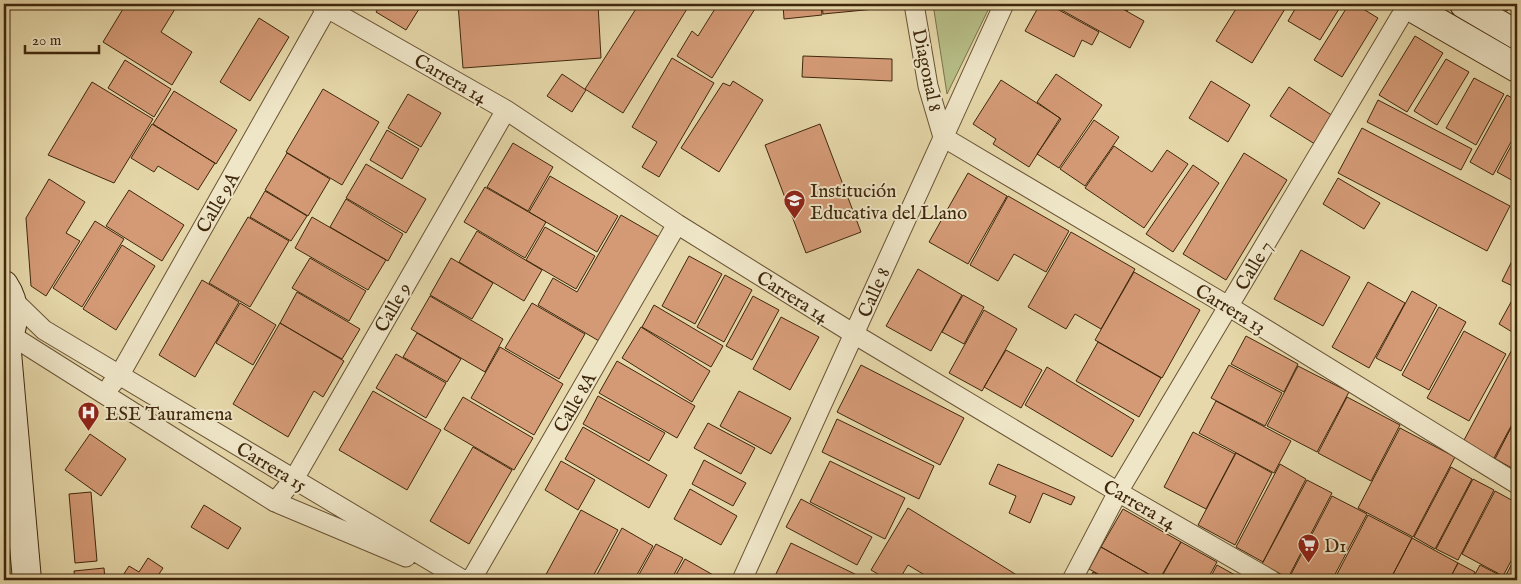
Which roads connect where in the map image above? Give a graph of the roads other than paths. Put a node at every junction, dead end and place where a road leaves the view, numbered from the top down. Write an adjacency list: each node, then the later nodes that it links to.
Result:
1 (914, 4): 9 (street, Diagonal 8)
2 (1004, 4): 9 (street, Calle 8)
3 (1407, 4): 7 (street); 12 (street, Calle 7)
4 (1464, 4): 6 (street)
5 (323, 6): 8 (street, Carrera 14); 15 (street, Calle 9A)
6 (1517, 35)
7 (1517, 68)
8 (506, 110): 10 (street, Carrera 14); 17 (street, Calle 9)
9 (943, 137): 12 (street, Carrera 13); 13 (street, Calle 8)
10 (677, 224): 13 (street, Carrera 14); 23 (street, Calle 8A)
11 (8, 292): 14 (street); 15 (street, Carrera 15)
12 (1228, 306): 18 (street, Carrera 13); 19 (street, Calle 7)
13 (854, 334): 19 (street, Carrera 14); 24 (street, Calle 8)
14 (6, 339): 16 (street, Carrera 15); 21 (street)
15 (118, 376): 16 (street, Calle 9A); 17 (street, Carrera 15)
16 (104, 394): 20 (street, Carrera 15)
17 (294, 478): 20 (street, Calle 9); 22 (street, Carrera 15)
18 (1517, 484)
19 (1118, 492): 25 (street, Calle 7); 26 (street, Carrera 14)
20 (275, 502): 22 (street, Carrera 15)
21 (27, 580)
22 (461, 580)
23 (471, 580)
24 (742, 580)
25 (1072, 580)
26 (1271, 580)

